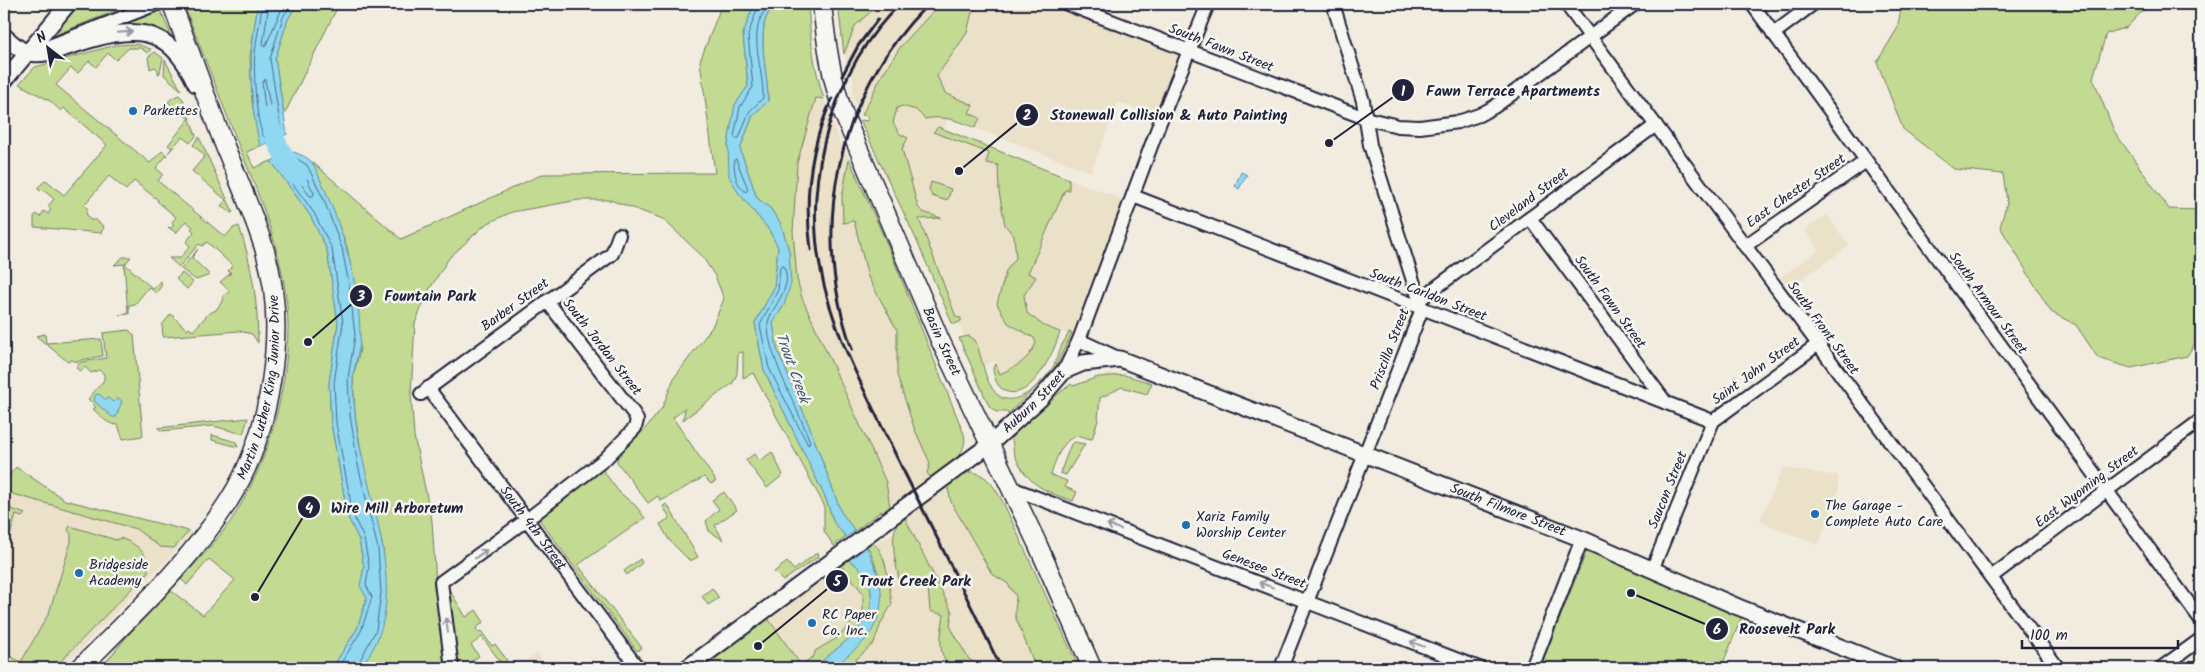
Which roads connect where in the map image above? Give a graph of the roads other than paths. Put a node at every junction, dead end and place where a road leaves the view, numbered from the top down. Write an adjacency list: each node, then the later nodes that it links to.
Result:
1 (68, 4): 16 (street)
2 (157, 4): 16 (street)
3 (172, 4): 20 (main road, Martin Luther King Junior Drive)
4 (822, 4): 36 (main road, Basin Street)
5 (1067, 4): 15 (street, South Fawn Street)
6 (1208, 4): 15 (street, Auburn Street)
7 (1333, 4): 18 (street, Priscilla Street)
8 (1566, 4): 14 (street, South Front Street)
9 (1635, 4): 14 (street, South Fawn Street)
10 (1752, 4): 12 (street, South Armour Street)
11 (1813, 4): 12 (street)
12 (1773, 34): 21 (street, South Armour Street)
13 (4, 36): 16 (street)
14 (1592, 36): 18 (street, South Fawn Street); 19 (street, South Front Street)
15 (1189, 52): 18 (street, South Fawn Street); 22 (street, Auburn Street)
16 (27, 53): 17 (street); 20 (street, one-way to 20)
17 (4, 81)
18 (1365, 118): 27 (street, Priscilla Street)
19 (1656, 124): 23 (street, Cleveland Street); 25 (street, South Front Street)
20 (219, 130): 48 (main road, Martin Luther King Junior Drive)
21 (1866, 161): 25 (street, East Chester Street); 39 (street, South Armour Street)
22 (1133, 196): 27 (street, South Carldon Street); 28 (street, Auburn Street)
23 (1530, 218): 27 (street, Cleveland Street); 33 (street, South Fawn Street)
24 (619, 235): 26 (street, Barber Street)
25 (1745, 246): 29 (street, South Front Street)
26 (547, 301): 32 (street, Barber Street); 40 (street, South Jordan Street)
27 (1420, 304): 33 (street, South Carldon Street); 37 (street, Priscilla Street)
28 (1079, 340): 30 (street, South Filmore Street); 31 (street, Auburn Street)
29 (1818, 345): 35 (street, Saint John Street); 43 (street, South Front Street)
30 (1120, 359): 31 (street, South Filmore Street); 37 (street, South Filmore Street)
31 (1064, 371): 36 (street, Auburn Street)
32 (424, 391): 40 (street, South 4th Street)
33 (1666, 403): 35 (street, South Carldon Street)
34 (2201, 420): 39 (street, East Wyoming Street)
35 (1713, 421): 42 (street, Saucon Street)
36 (989, 445): 38 (main road, Basin Street); 51 (street, Auburn Street)
37 (1366, 454): 41 (street, South Filmore Street); 44 (street, Priscilla Street)
38 (1010, 487): 44 (street, Genesee Street, one-way to 38); 52 (main road, Basin Street)
39 (2107, 490): 43 (street, East Wyoming Street); 45 (street, South Armour Street)
40 (527, 520): 49 (street, one-way to 40); 50 (street, South 4th Street)
41 (1582, 539): 42 (street, South Filmore Street); 55 (street)
42 (1652, 570): 47 (street, South Filmore Street)
43 (1991, 577): 57 (street, South Front Street)
44 (1307, 602): 53 (street, Priscilla Street); 54 (street, Genesee Street, one-way to 44)
45 (2201, 620)
46 (2201, 639): 58 (street)
47 (1870, 664): 56 (street, South Filmore Street)
48 (81, 667)
49 (452, 668)
50 (638, 668)
51 (687, 668)
52 (1092, 668)
53 (1281, 668)
54 (1479, 668)
55 (1532, 668)
56 (1894, 668)
57 (2058, 668)
58 (2160, 668)

